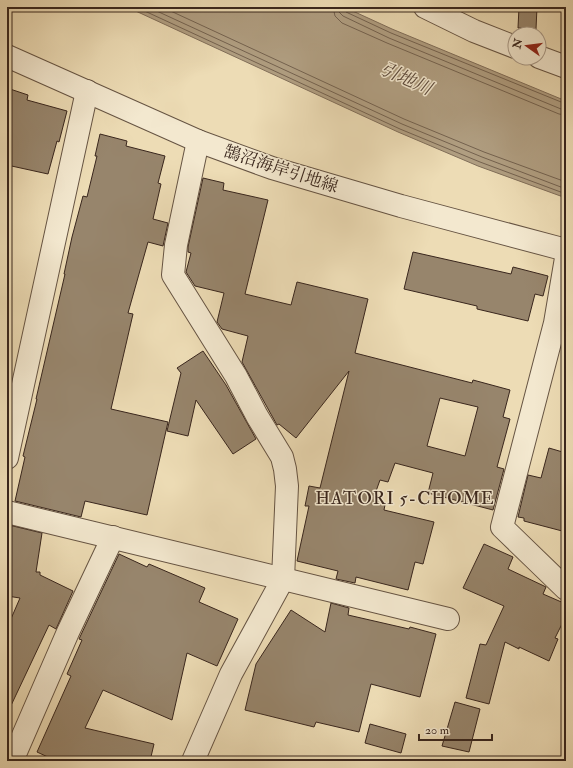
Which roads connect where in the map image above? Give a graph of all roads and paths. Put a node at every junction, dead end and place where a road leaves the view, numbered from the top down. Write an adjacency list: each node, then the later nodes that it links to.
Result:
1 (427, 7): 2 (street)
2 (507, 44)
3 (7, 56): 6 (street, 鵠沼海岸引地線)
4 (547, 60): 5 (street)
5 (566, 67)
6 (87, 91): 7 (street, 鵠沼海岸引地線); 10 (street)
7 (198, 141): 8 (street, 鵠沼海岸引地線); 13 (street)
8 (566, 250)
9 (566, 258): 14 (street)
10 (7, 458)
11 (7, 512): 12 (street)
12 (113, 538): 13 (street); 16 (street)
13 (283, 579): 15 (street); 17 (street)
14 (566, 589)
15 (448, 618)
16 (12, 761)
17 (193, 761)

